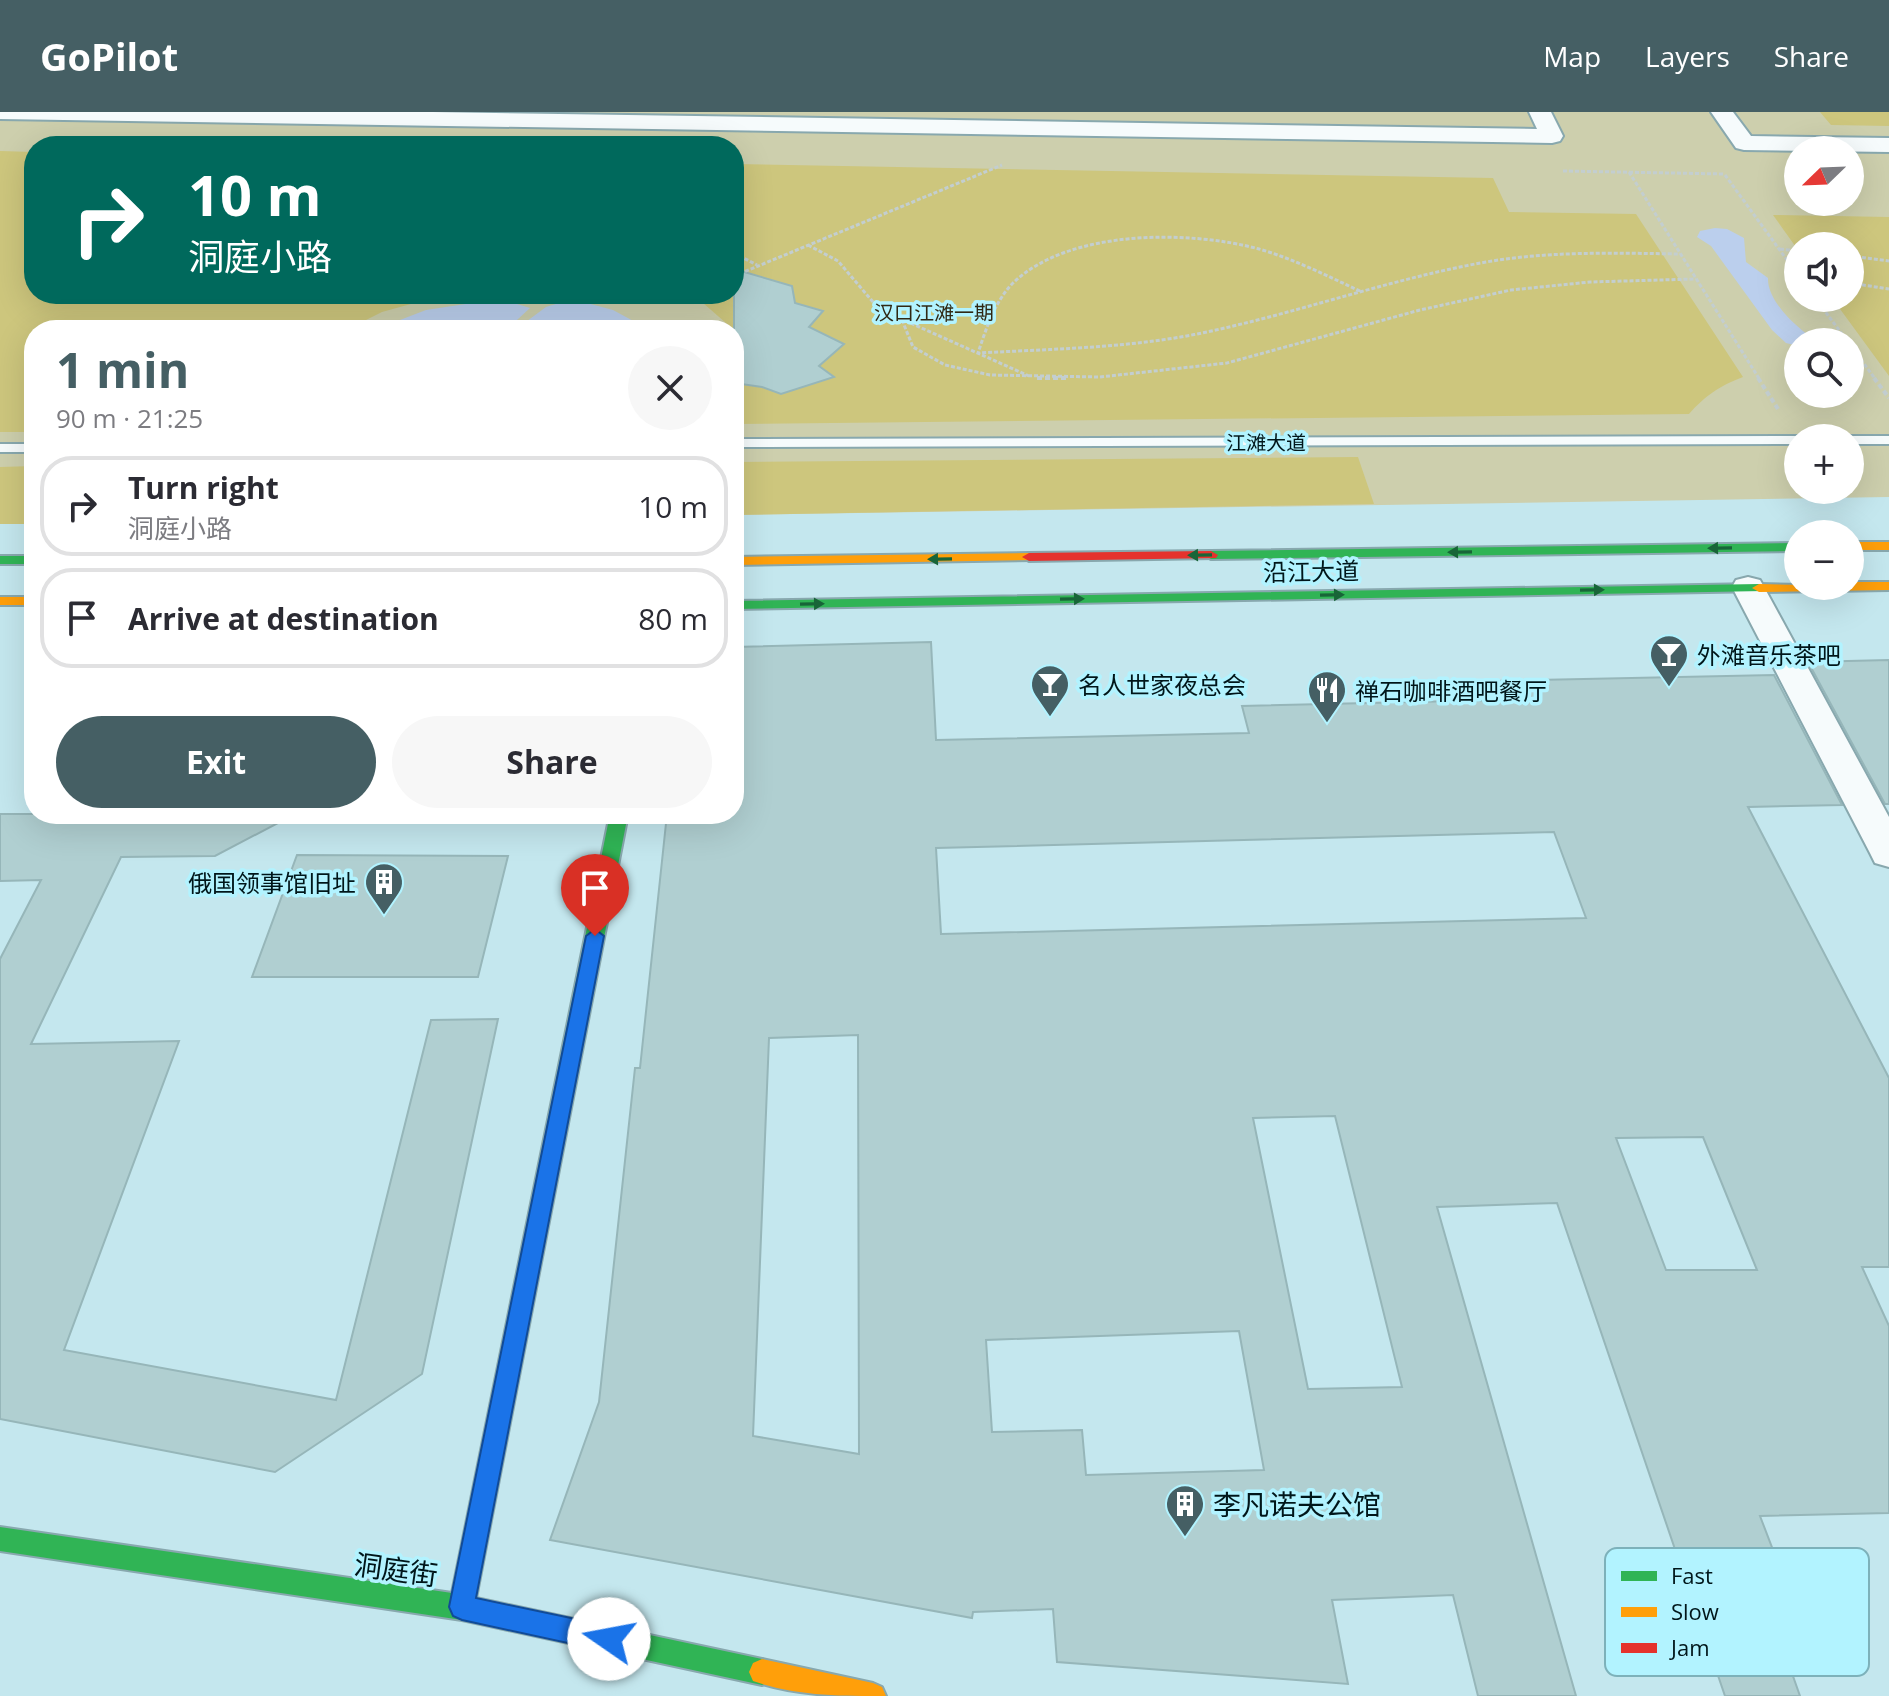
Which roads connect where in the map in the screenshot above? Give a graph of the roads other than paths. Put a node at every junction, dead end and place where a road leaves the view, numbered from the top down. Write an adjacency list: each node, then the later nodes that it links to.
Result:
1 (0, 112): 2 (street)
2 (38, 112): 5 (street)
3 (1540, 112): 7 (street)
4 (1722, 112): 8 (street)
5 (363, 115): 6 (street)
6 (722, 118): 7 (street)
7 (919, 119)
8 (1889, 145)
9 (1784, 440): 12 (lane, 江滩大道)
10 (1864, 440): 11 (lane)
11 (1889, 440)
12 (744, 443)
13 (0, 448): 14 (lane)
14 (24, 448)
15 (1864, 546): 16 (main road)
16 (1889, 546)
17 (1784, 547): 18 (main road, 沿江大道, one-way to 18)
18 (744, 561)
19 (24, 562): 20 (main road)
20 (3, 565)
21 (1889, 586): 22 (main road, 沿江大道)
22 (1748, 587): 25 (main road, 沿江大道, one-way to 22); 27 (street)
23 (0, 601): 24 (main road)
24 (24, 601)
25 (744, 605)
26 (617, 824): 29 (main road)
27 (1889, 853)
28 (0, 1539): 29 (main road, 洞庭街)
29 (462, 1607): 30 (main road, 洞庭街)
30 (873, 1696)

